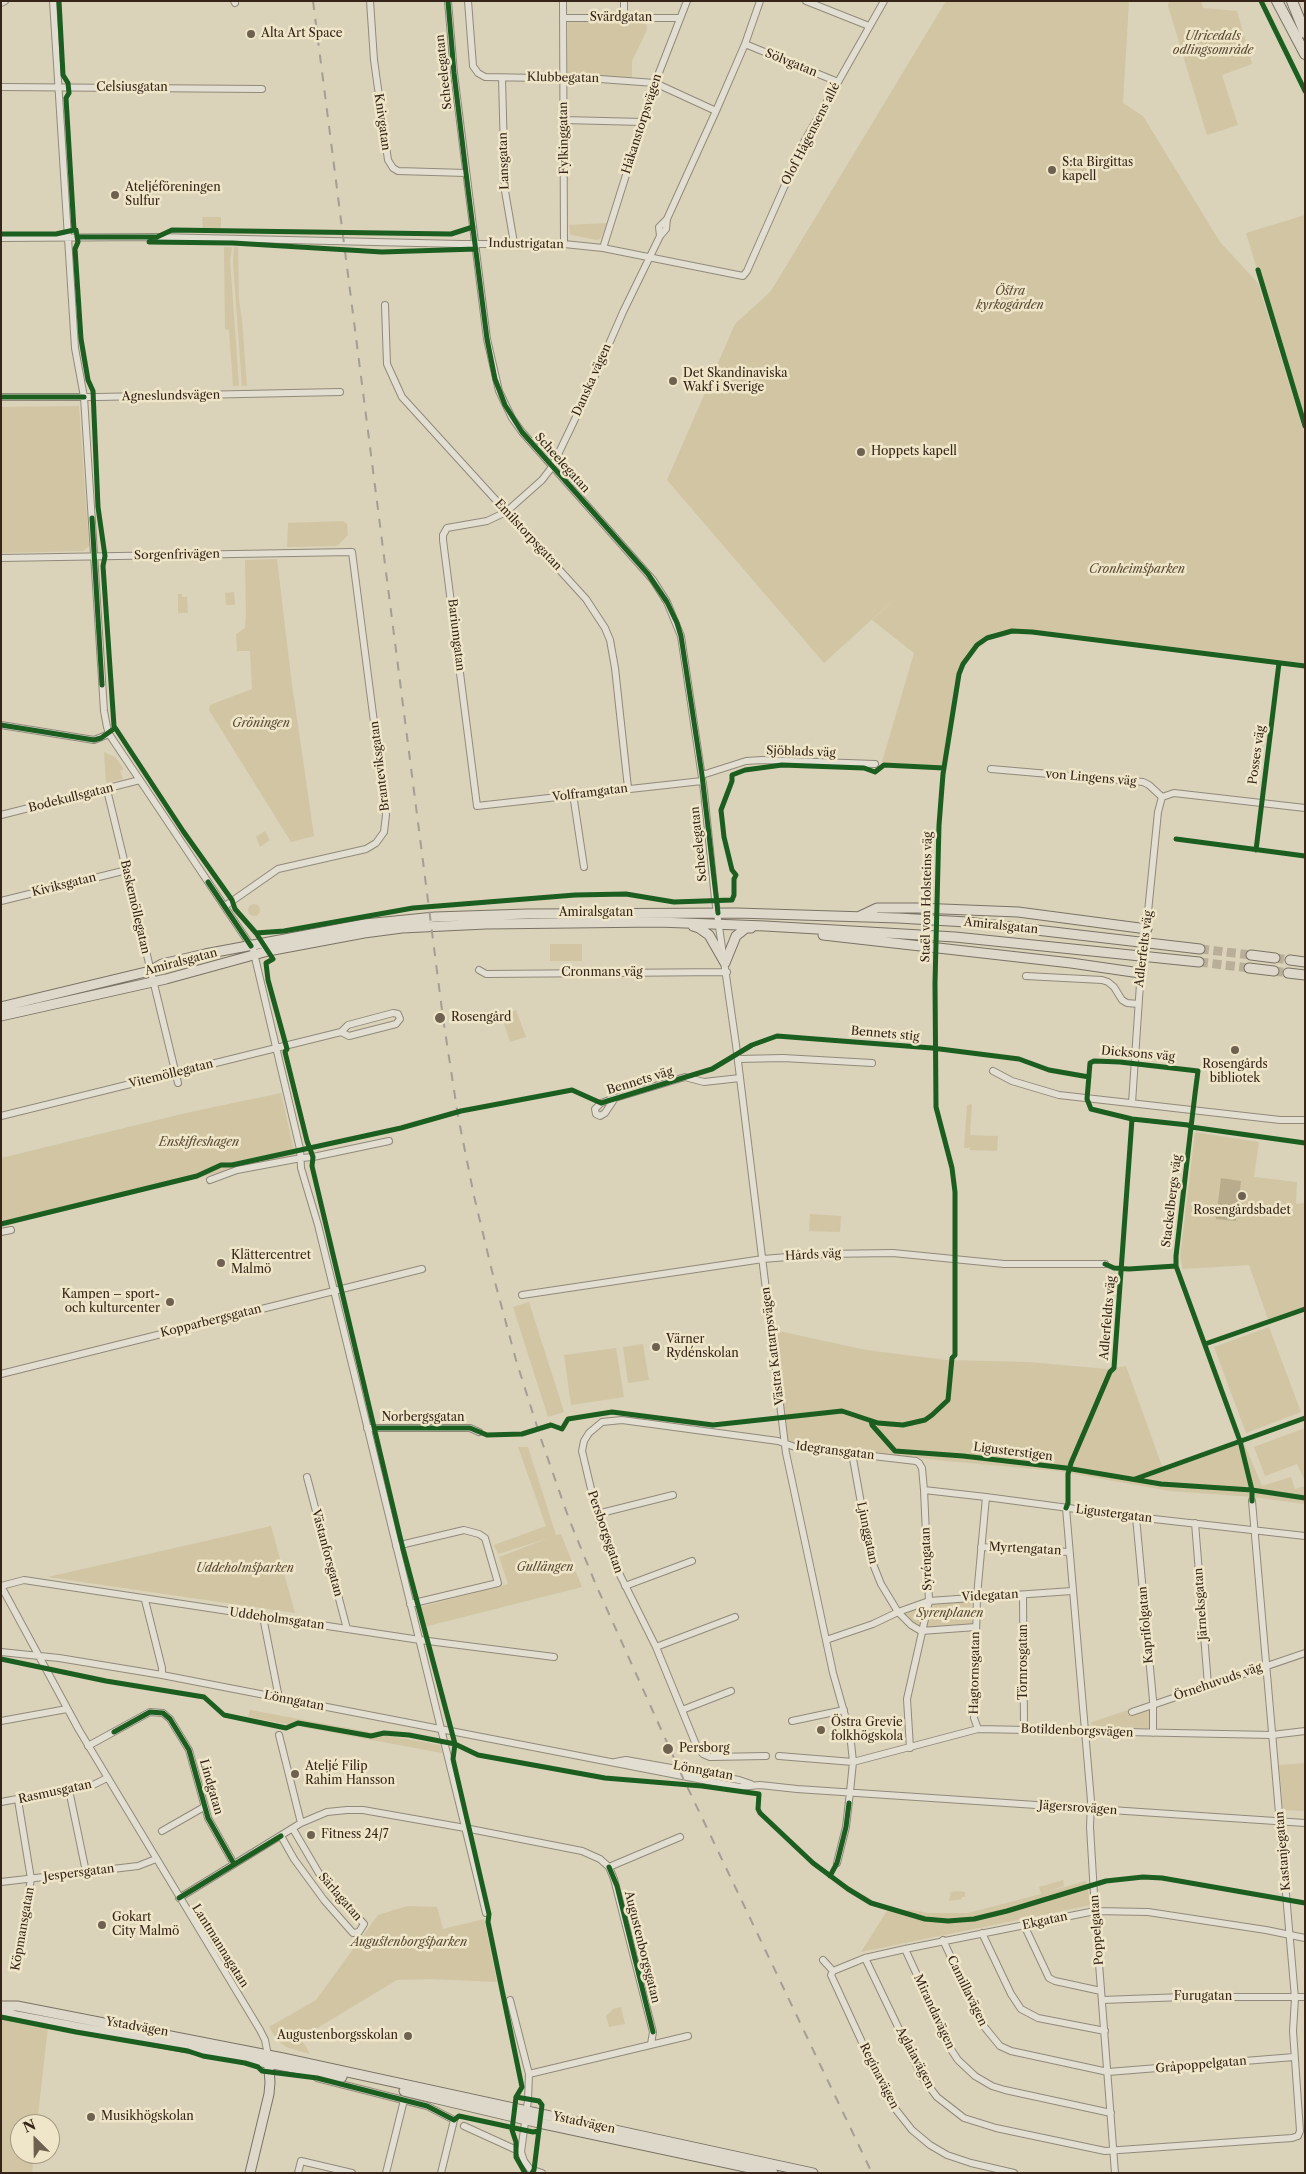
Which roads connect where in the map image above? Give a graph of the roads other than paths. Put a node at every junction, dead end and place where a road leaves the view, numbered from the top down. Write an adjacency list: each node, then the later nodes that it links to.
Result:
1 (5, 1): 14 (street)
2 (53, 1): 27 (street)
3 (370, 1): 32 (street, Knivgatan)
4 (448, 1): 32 (street, Scheelegatan)
5 (468, 1): 22 (street, Klubbegatan)
6 (563, 1): 15 (street, Fylkinggatan)
7 (624, 1): 16 (street)
8 (687, 1): 17 (street, Håkanstorpsvägen)
9 (760, 1): 20 (street, Danska vägen)
10 (806, 1): 18 (street)
11 (884, 1): 18 (street, Olof Hågensens allé)
12 (1277, 1): 21 (highway)
13 (1292, 1): 19 (highway)
14 (1, 3)
15 (563, 18): 16 (street, Svärdgatan); 23 (street, Fylkinggatan)
16 (624, 18): 17 (street, Svärdgatan)
17 (680, 18): 24 (street, Håkanstorpsvägen)
18 (869, 26): 25 (street, Olof Hågensens allé)
19 (1305, 33)
20 (745, 44): 25 (street, Sölvgatan); 29 (street, Danska vägen)
21 (1305, 54)
22 (502, 78): 23 (street, Klubbegatan); 35 (street, Lansgatan)
23 (563, 78): 24 (street, Klubbegatan); 30 (street, Fylkinggatan)
24 (654, 82): 29 (street, Klubbegatan); 31 (street, Håkanstorpsvägen)
25 (838, 82): 40 (street, Olof Hågensens allé)
26 (1, 87): 27 (street, Celsiusgatan)
27 (58, 87): 28 (street, Celsiusgatan); 33 (street)
28 (262, 89)
29 (716, 111): 39 (street, Danska vägen)
30 (564, 120): 31 (street); 37 (street, Fylkinggatan)
31 (642, 122): 38 (street, Håkanstorpsvägen)
32 (466, 173): 36 (street, Scheelegatan)
33 (68, 237): 34 (street, Industrigatan); 36 (street, Industrigatan); 44 (street)
34 (1, 238)
35 (514, 243): 36 (street, Industrigatan); 37 (street, Industrigatan)
36 (475, 244): 45 (street, Scheelegatan)
37 (564, 244): 38 (street, Industrigatan)
38 (603, 248): 39 (street, Industrigatan)
39 (650, 258): 40 (street, Industrigatan); 45 (street, Danska vägen)
40 (747, 271)
41 (385, 304): 46 (street, Emilstorpsgatan)
42 (340, 392): 44 (street, Agneslundsvägen)
43 (1, 397): 44 (street, Agneslundsvägen)
44 (84, 397): 48 (street)
45 (552, 467): 46 (street, Danska vägen); 54 (street, Scheelegatan)
46 (506, 512): 56 (street, Emilstorpsgatan); 60 (street, Bariumgatan)
47 (352, 552): 48 (street, Sorgenfrivägen); 66 (street, Branteviksgatan)
48 (94, 556): 49 (street, Sorgenfrivägen); 51 (street)
49 (1, 558)
50 (1, 725): 51 (street)
51 (109, 734): 55 (street)
52 (875, 764): 54 (street, Sjöblads väg)
53 (991, 769): 59 (street, von Lingens väg)
54 (702, 778): 56 (street, Volframgatan); 67 (street, Scheelegatan)
55 (140, 780): 57 (street, Bodekullsgatan); 66 (street)
56 (628, 788): 58 (street, Volframgatan)
57 (107, 790): 62 (street, Bodekullsgatan); 64 (street, Baskemöllegatan)
58 (573, 794): 60 (street, Volframgatan); 63 (street)
59 (1162, 797): 61 (street); 72 (street, Adlerfelts väg)
60 (477, 806)
61 (1305, 808)
62 (1, 814)
63 (584, 867)
64 (127, 870): 65 (street, Kiviksgatan); 83 (street, Baskemöllegatan)
65 (1, 900)
66 (225, 906): 74 (street)
67 (718, 913): 68 (main road, Amiralsgatan); 70 (street, Scheelegatan); 74 (main road, Amiralsgatan)
68 (860, 916): 72 (main road); 73 (main road, Amiralsgatan)
69 (658, 922): 70 (main road, Amiralsgatan); 74 (main road, Amiralsgatan); 80 (main road)
70 (719, 924): 71 (main road, Amiralsgatan); 80 (street, Västra Kattarpsvägen)
71 (765, 926): 78 (main road, Amiralsgatan); 80 (main road); 84 (main road)
72 (1146, 931): 84 (street, Adlerfelts väg, bridge)
73 (1200, 949)
74 (253, 950): 83 (main road, Amiralsgatan); 89 (main road, Amiralsgatan); 94 (street)
75 (1251, 955): 76 (main road)
76 (1275, 958)
77 (1290, 960): 79 (main road)
78 (1199, 962)
79 (1305, 962)
80 (726, 967): 82 (street, Cronmans väg); 95 (street, Västra Kattarpsvägen)
81 (1249, 968): 85 (main road)
82 (479, 970)
83 (150, 971): 89 (street, Baskemöllegatan); 91 (main road, Amiralsgatan)
84 (1141, 971): 90 (street, Adlerfelts väg)
85 (1274, 971)
86 (1288, 973): 87 (main road)
87 (1305, 975)
88 (1026, 976): 90 (street)
89 (152, 981): 92 (main road, Amiralsgatan); 98 (street, Baskemöllegatan)
90 (1138, 1004): 102 (street, Adlerfelts väg)
91 (1, 1007)
92 (1, 1016)
93 (341, 1032): 93 (street, Vitemöllegatan); 94 (street, Vitemöllegatan)
94 (277, 1048): 98 (street, Vitemöllegatan); 106 (street)
95 (738, 1059): 96 (street); 99 (street, Västra Kattarpsvägen)
96 (872, 1063)
97 (993, 1071): 102 (street)
98 (175, 1072): 100 (street, Baskemöllegatan); 103 (street, Vitemöllegatan)
99 (740, 1078): 101 (street, Bennets väg); 110 (street, Västra Kattarpsvägen)
100 (178, 1083)
101 (615, 1098)
102 (1132, 1103): 104 (street)
103 (1, 1116)
104 (1305, 1120)
105 (389, 1141): 106 (street)
106 (301, 1158): 107 (street); 113 (street)
107 (210, 1180)
108 (11, 1230): 109 (street)
109 (1, 1232)
110 (763, 1259): 111 (street, Hårds väg); 114 (street, Hårds väg); 118 (street, Västra Kattarpsvägen)
111 (1106, 1264)
112 (422, 1269): 113 (street, Kopparbergsgatan)
113 (334, 1290): 115 (street, Kopparbergsgatan); 116 (street)
114 (522, 1295)
115 (1, 1374)
116 (367, 1428): 117 (street, Norbergsgatan); 132 (street)
117 (478, 1432)
118 (785, 1443): 119 (street, Idegransgatan); 127 (street, Persborgsgatan); 151 (street, Västra Kattarpsvägen)
119 (852, 1453): 120 (street, Idegransgatan); 144 (street, Ljunggatan)
120 (916, 1461): 122 (street, Syréngatan)
121 (307, 1477): 148 (street, Västanforsgatan)
122 (924, 1490): 124 (street, Ligustergatan); 142 (street, Syréngatan)
123 (673, 1495): 127 (street)
124 (986, 1497): 126 (street, Ligustergatan); 133 (street, Hagtornsgatan)
125 (1252, 1501): 130 (street, Kastanjegatan)
126 (1066, 1508): 128 (street, Ligustergatan); 134 (street, Poppelgatan)
127 (597, 1514): 137 (street, Persborgsgatan)
128 (1136, 1517): 129 (street, Ligustergatan); 162 (street, Kaprifolgatan)
129 (1195, 1523): 130 (street, Ligustergatan); 159 (street, Järneksgatan)
130 (1254, 1530): 131 (street, Ligustergatan); 157 (street, Kastanjegatan)
131 (1305, 1536)
132 (396, 1546): 143 (street); 143 (street)
133 (981, 1547): 134 (street, Myrtengatan); 140 (street, Hagtornsgatan)
134 (1069, 1552): 138 (street, Poppelgatan)
135 (692, 1561): 137 (street)
136 (1, 1586): 141 (street, Uddeholmsgatan); 155 (street, Lantmannagatan)
137 (625, 1586): 152 (street, Persborgsgatan)
138 (1072, 1591): 139 (street, Videgatan); 172 (street, Poppelgatan)
139 (1024, 1595): 140 (street, Videgatan); 169 (street, Törnrosgatan)
140 (977, 1596): 142 (street, Videgatan); 147 (street, Hagtornsgatan)
141 (145, 1600): 145 (street, Uddeholmsgatan); 158 (street)
142 (929, 1600): 144 (street, Videgatan); 149 (street, Syréngatan)
143 (410, 1604): 150 (street)
144 (898, 1612): 149 (street, Ljunggatan); 151 (street, Videgatan)
145 (263, 1617): 148 (street, Uddeholmsgatan); 161 (street)
146 (735, 1617): 152 (street)
147 (976, 1627): 149 (street); 170 (street, Hagtornsgatan)
148 (347, 1629): 150 (street, Uddeholmsgatan)
149 (921, 1631): 178 (street, Syréngatan)
150 (420, 1640): 156 (street, Uddeholmsgatan); 171 (street)
151 (826, 1640): 165 (street, Västra Kattarpsvägen)
152 (656, 1647): 164 (street, Persborgsgatan)
153 (1, 1652): 155 (street, Lönngatan)
154 (1305, 1653): 157 (street, Örnehuvuds väg)
155 (38, 1655): 158 (street, Lönngatan); 163 (street, Lantmannagatan)
156 (554, 1657)
157 (1268, 1665): 159 (street, Örnehuvuds väg); 176 (street, Kastanjegatan)
158 (162, 1675): 161 (street, Lönngatan)
159 (1208, 1685): 162 (street, Örnehuvuds väg)
160 (730, 1690): 164 (street)
161 (279, 1698): 171 (street, Lönngatan)
162 (1152, 1705): 166 (street, Örnehuvuds väg); 174 (street, Kaprifolgatan)
163 (67, 1709): 167 (street); 177 (street, Lantmannagatan)
164 (682, 1710): 179 (street, Persborgsgatan)
165 (844, 1710): 168 (street); 181 (street, Västra Kattarpsvägen)
166 (1132, 1712)
167 (1, 1721)
168 (792, 1721)
169 (1024, 1728): 170 (street, Botildenborgsvägen); 172 (street, Botildenborgsvägen)
170 (978, 1729): 178 (street, Botildenborgsvägen)
171 (441, 1730): 184 (street, Lönngatan); 192 (street)
172 (1084, 1730): 174 (street, Botildenborgsvägen); 188 (street, Poppelgatan)
173 (1305, 1731): 176 (street, Botildenborgsvägen)
174 (1154, 1733): 176 (street, Botildenborgsvägen)
175 (278, 1735): 190 (street)
176 (1272, 1735): 189 (street, Kastanjegatan)
177 (88, 1746): 182 (street, Lantmannagatan); 187 (street, Lindgatan)
178 (910, 1748): 181 (street, Botildenborgsvägen)
179 (766, 1756)
180 (779, 1756): 181 (street)
181 (853, 1762): 184 (street, Västra Kattarpsvägen)
182 (107, 1778): 183 (street, Rasmusgatan); 197 (street, Lantmannagatan)
183 (70, 1790): 185 (street, Rasmusgatan); 201 (street)
184 (850, 1792): 188 (street, Jägersrovägen); 198 (street, Västra Kattarpsvägen)
185 (18, 1800): 186 (street, Rasmusgatan); 202 (street, Köpmansgatan)
186 (1, 1802)
187 (204, 1807): 194 (street); 199 (street, Lindgatan)
188 (1090, 1808): 189 (street, Jägersrovägen); 205 (street, Poppelgatan)
189 (1280, 1822): 191 (street, Jägersrovägen); 209 (street, Kastanjegatan)
190 (301, 1823): 192 (street); 193 (street)
191 (1305, 1823)
192 (465, 1828): 200 (street); 206 (street)
193 (293, 1829): 195 (street); 195 (street, Särlagatan)
194 (162, 1831)
195 (281, 1836): 199 (street)
196 (680, 1837): 200 (street)
197 (156, 1859): 201 (street, Jespersgatan); 204 (street, Lantmannagatan)
198 (837, 1863)
199 (234, 1864): 204 (street)
200 (609, 1868): 226 (street, Augustenborgsgatan)
201 (86, 1872): 202 (street, Jespersgatan)
202 (31, 1879): 203 (street, Jespersgatan); 215 (street, Köpmansgatan)
203 (1, 1882)
204 (179, 1898): 228 (street, Lantmannagatan)
205 (1095, 1911): 207 (street, Ekgatan); 209 (street, Ekgatan); 217 (street, Poppelgatan)
206 (486, 1913)
207 (1024, 1925): 208 (street, Ekgatan); 217 (street)
208 (982, 1933): 211 (street, Ekgatan); 224 (street)
209 (1290, 1934): 210 (street, Ekgatan); 219 (street, Kastanjegatan)
210 (1305, 1938)
211 (943, 1940): 212 (street, Ekgatan); 230 (street, Camillavägen)
212 (905, 1949): 213 (street, Ekgatan); 233 (street, Mirandavägen)
213 (866, 1958): 216 (street, Ekgatan); 236 (street, Aglaiavägen)
214 (823, 1960): 216 (street)
215 (16, 1965)
216 (833, 1971): 246 (street, Reginavägen)
217 (1101, 1991): 221 (street, Poppelgatan)
218 (1305, 1997): 219 (street, Furugatan)
219 (1295, 1998): 221 (street, Furugatan); 227 (street, Kastanjegatan)
220 (510, 2000): 231 (street)
221 (1102, 2000): 224 (street, Poppelgatan)
222 (1, 2006): 228 (main road, Ystadvägen)
223 (1, 2013): 228 (main road, Ystadvägen)
224 (1105, 2031): 230 (street, Poppelgatan)
225 (688, 2036): 226 (street)
226 (651, 2044): 231 (street)
227 (1294, 2057): 230 (street, Gråpoppelgatan); 236 (street, Kastanjegatan)
228 (269, 2059): 229 (main road, Ystadvägen); 234 (main road, Ystadvägen); 238 (main road)
229 (310, 2071): 232 (street, Ystadvägen); 234 (main road, Ystadvägen)
230 (1108, 2072): 233 (street, Poppelgatan)
231 (528, 2074): 234 (street)
232 (404, 2100): 241 (street); 242 (street, Ystadvägen)
233 (1111, 2113): 236 (street, Poppelgatan)
234 (526, 2115): 237 (street); 244 (main road, Ystadvägen); 245 (main road, Ystadvägen)
235 (464, 2126): 237 (street)
236 (1114, 2151): 247 (street, Poppelgatan)
237 (521, 2152): 243 (street)
238 (250, 2173)
239 (298, 2173): 240 (street)
240 (352, 2173)
241 (386, 2173)
242 (441, 2173)
243 (542, 2173)
244 (773, 2173)
245 (813, 2173)
246 (1014, 2173)
247 (1115, 2173)

